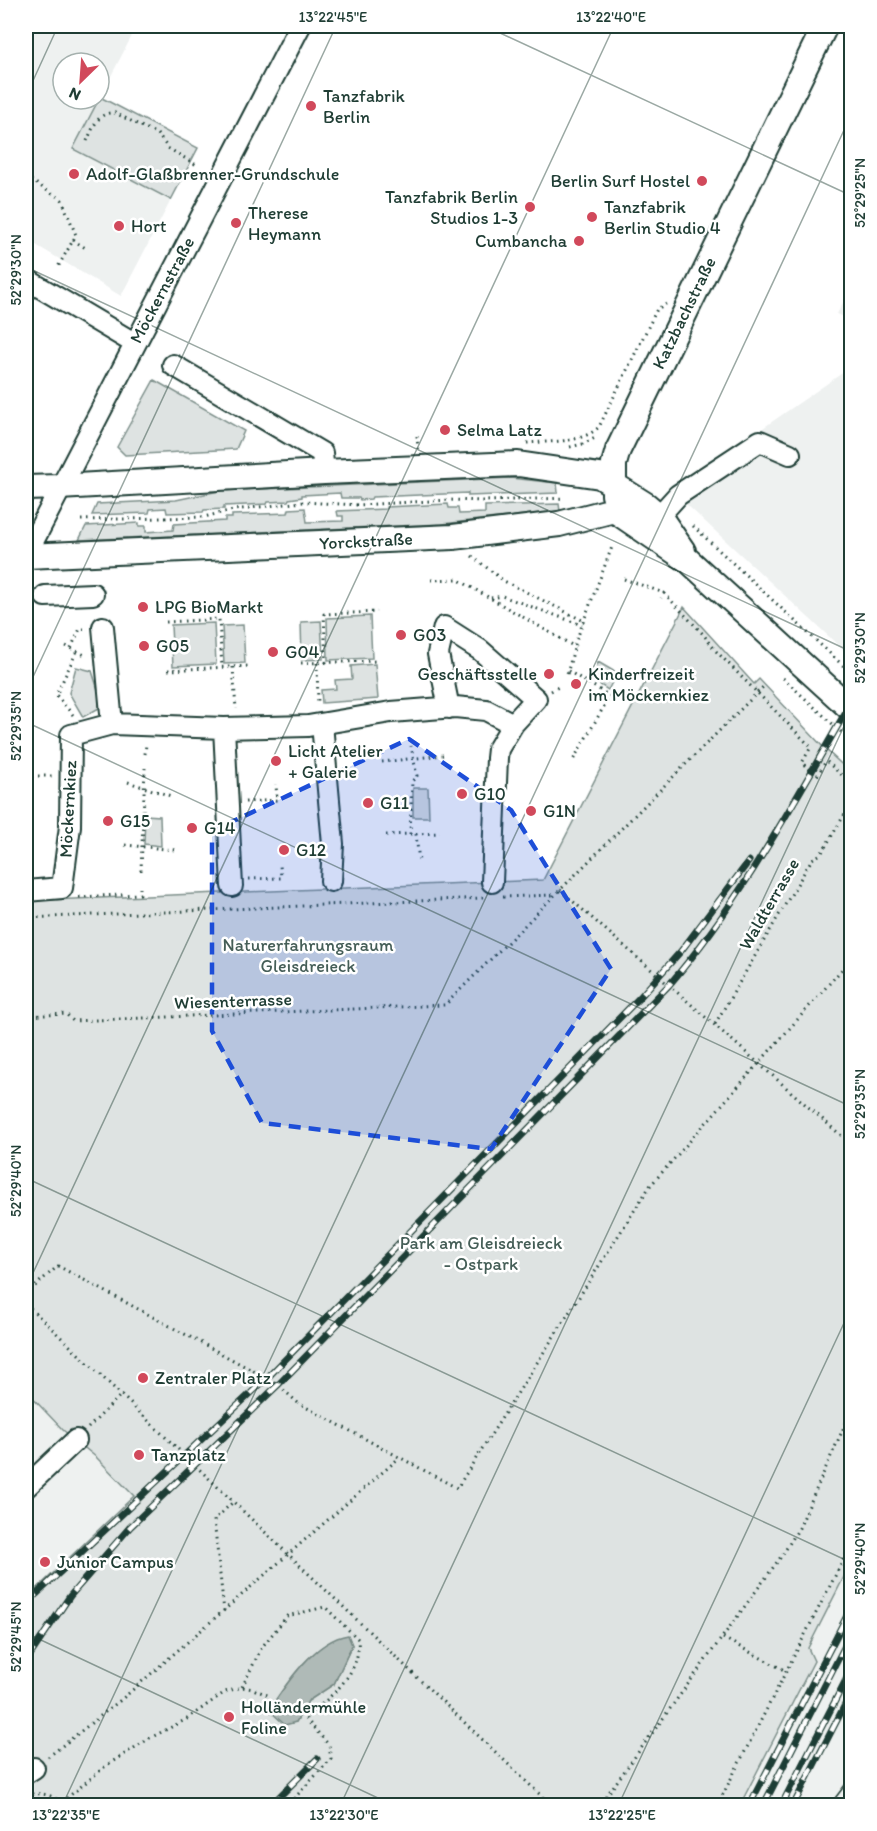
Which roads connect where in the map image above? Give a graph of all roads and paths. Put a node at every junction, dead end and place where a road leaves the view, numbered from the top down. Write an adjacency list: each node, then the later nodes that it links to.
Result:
1 (300, 26): 13 (street, Möckernstraße)
2 (825, 26): 12 (main road, Katzbachstraße)
3 (29, 82): 4 (path)
4 (26, 88)
5 (87, 141): 6 (path)
6 (198, 166)
7 (26, 177): 8 (path)
8 (73, 240): 9 (path); 10 (path)
9 (87, 249)
10 (58, 267)
11 (26, 279): 13 (street)
12 (688, 303): 17 (path); 22 (main road, Katzbachstraße)
13 (134, 343): 23 (street, Möckernstraße)
14 (173, 365): 21 (street)
15 (417, 436): 19 (path)
16 (596, 438): 18 (path)
17 (522, 443)
18 (570, 447)
19 (418, 451)
20 (790, 454): 27 (street)
21 (324, 472): 22 (main road); 23 (main road)
22 (614, 483): 26 (main road, Katzbachstraße); 27 (main road)
23 (59, 487): 24 (main road); 31 (street, Möckernstraße)
24 (26, 488)
25 (565, 491): 28 (path)
26 (614, 510): 31 (main road, Yorckstraße); 32 (main road)
27 (659, 516): 32 (main road)
28 (81, 520)
29 (612, 547): 43 (path)
30 (469, 554): 43 (path)
31 (26, 556)
32 (689, 561): 63 (main road)
33 (738, 567): 57 (path)
34 (624, 579): 36 (path)
35 (431, 580): 39 (path)
36 (664, 593): 40 (path); 60 (path)
37 (93, 594): 38 (street)
38 (45, 596)
39 (491, 598): 43 (path); 46 (path)
40 (661, 598)
41 (377, 612): 52 (path)
42 (166, 622): 54 (path)
43 (583, 623): 46 (path)
44 (104, 627): 64 (street)
45 (80, 629): 47 (path)
46 (575, 647): 73 (path)
47 (71, 648)
48 (77, 651): 68 (path)
49 (379, 661): 52 (path)
50 (301, 663): 51 (path)
51 (317, 663): 52 (path); 58 (path)
52 (326, 663)
53 (249, 666): 55 (path)
54 (222, 667): 55 (path); 56 (path)
55 (233, 667): 61 (path)
56 (168, 670)
57 (852, 674)
58 (318, 685)
59 (765, 685): 60 (path)
60 (756, 692): 79 (path); 99 (path)
61 (235, 696)
62 (449, 708): 65 (street); 66 (street); 66 (street)
63 (852, 710)
64 (112, 724): 67 (street); 68 (street)
65 (322, 724): 67 (street); 94 (street)
66 (513, 724): 95 (street)
67 (224, 728): 83 (street)
68 (85, 731): 76 (street, Möckernkiez)
69 (411, 746): 71 (path)
70 (443, 755): 71 (path)
71 (414, 758): 72 (path); 85 (path)
72 (382, 762)
73 (572, 762)
74 (145, 768): 80 (path)
75 (26, 776): 76 (path)
76 (71, 777): 97 (street, Möckernkiez)
77 (128, 782): 80 (path)
78 (276, 784): 83 (path)
79 (852, 784)
80 (144, 787): 81 (path); 89 (path)
81 (171, 796)
82 (852, 802): 105 (path, Waldterrasse)
83 (228, 803): 96 (street)
84 (440, 833): 86 (path)
85 (411, 834): 86 (path); 87 (path)
86 (416, 834): 91 (path)
87 (386, 836)
88 (125, 845): 89 (path)
89 (142, 846): 90 (path); 93 (path)
90 (176, 850)
91 (419, 862)
92 (280, 865): 96 (path)
93 (141, 871)
94 (331, 881)
95 (492, 882)
96 (232, 883)
97 (62, 888): 98 (path); 100 (street)
98 (140, 888)
99 (560, 890): 101 (path); 105 (path)
100 (26, 891)
101 (555, 895): 102 (path); 104 (path, Wiesenterrasse)
102 (26, 918)
103 (852, 958): 106 (path)
104 (26, 1016)
105 (715, 1024): 106 (path)
106 (758, 1063): 107 (path); 113 (path)
107 (852, 1145)
108 (26, 1294): 113 (path)
109 (26, 1304): 110 (path)
110 (121, 1395): 112 (path); 115 (path)
111 (852, 1409): 119 (path)
112 (76, 1440): 114 (street)
113 (399, 1458): 117 (path)
114 (26, 1487)
115 (233, 1502): 117 (path); 118 (path)
116 (852, 1543): 120 (path)
117 (289, 1555): 118 (path); 128 (path)
118 (224, 1611): 123 (path)
119 (723, 1638): 120 (path); 129 (path)
120 (786, 1671): 130 (path)
121 (243, 1688): 122 (path); 125 (path); 127 (path)
122 (270, 1696)
123 (30, 1770)
124 (26, 1795): 125 (path)
125 (62, 1802): 126 (path)
126 (66, 1806)
127 (287, 1806)
128 (552, 1806)
129 (598, 1806)
130 (717, 1806)

